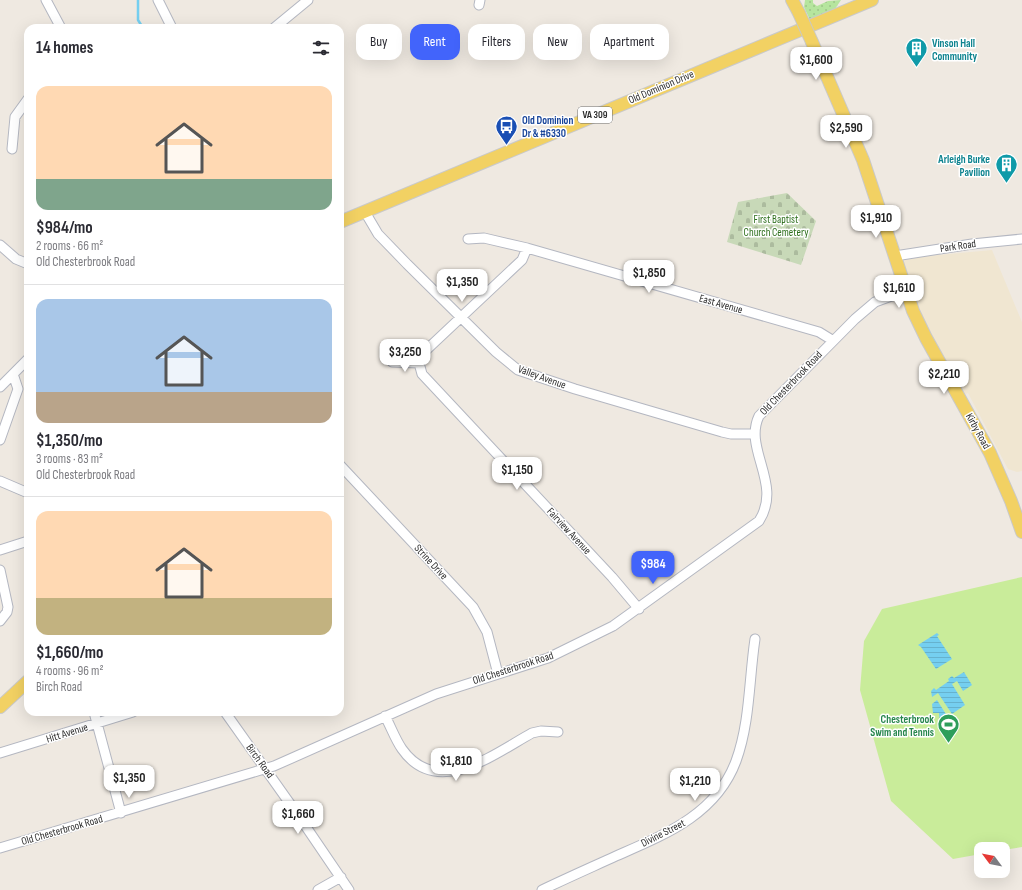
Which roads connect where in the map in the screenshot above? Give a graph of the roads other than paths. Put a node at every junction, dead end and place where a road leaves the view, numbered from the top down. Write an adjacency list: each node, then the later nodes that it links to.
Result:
1 (46, 0): 7 (street)
2 (158, 0): 8 (street)
3 (308, 0): 9 (street)
4 (792, 0): 18 (main road, Kirby Road, bridge)
5 (872, 0): 6 (main road, Old Dominion Drive / VA 309)
6 (850, 4): 12 (main road, Old Dominion Drive / VA 309)
7 (59, 24)
8 (170, 24)
9 (279, 24)
10 (24, 105): 11 (street)
11 (12, 148)
12 (365, 212): 13 (main road, Old Dominion Drive / VA 309); 21 (street, Valley Avenue)
13 (344, 220)
14 (468, 239): 17 (street, East Avenue)
15 (1022, 239): 18 (street, Park Road)
16 (0, 245): 19 (street)
17 (527, 248): 21 (street); 22 (street, East Avenue)
18 (895, 256): 20 (main road, Kirby Road)
19 (24, 262)
20 (905, 290): 22 (street, Old Chesterbrook Road); 33 (main road, Kirby Road)
21 (460, 318): 25 (street); 28 (street, Valley Avenue)
22 (832, 340): 28 (street, Old Chesterbrook Road)
23 (392, 362): 25 (street)
24 (24, 363): 26 (street)
25 (419, 364): 37 (street, Fairview Avenue)
26 (13, 374): 27 (street); 29 (street)
27 (0, 387)
28 (755, 434): 37 (street, Old Chesterbrook Road)
29 (0, 440)
30 (344, 469): 40 (street, Strine Drive)
31 (1, 480): 32 (street)
32 (24, 491)
33 (1022, 532)
34 (24, 542): 35 (street)
35 (0, 550)
36 (0, 570): 38 (street)
37 (639, 609): 40 (street, Old Chesterbrook Road)
38 (0, 620)
39 (755, 639): 56 (street, Divine Street)
40 (498, 674): 46 (street, Old Chesterbrook Road)
41 (24, 685): 42 (main road)
42 (0, 708)
43 (95, 716): 47 (street)
44 (121, 716): 47 (street, Hitt Avenue)
45 (228, 716): 50 (street, Birch Road)
46 (385, 716): 48 (street); 50 (street, Old Chesterbrook Road)
47 (96, 724): 49 (street, Hitt Avenue); 51 (street)
48 (558, 732)
49 (0, 753)
50 (264, 769): 51 (street, Old Chesterbrook Road); 53 (street, Birch Road)
51 (121, 813): 52 (street, Old Chesterbrook Road)
52 (0, 848)
53 (341, 877): 54 (street); 55 (street, Birch Road)
54 (318, 890)
55 (349, 890)
56 (542, 890)

